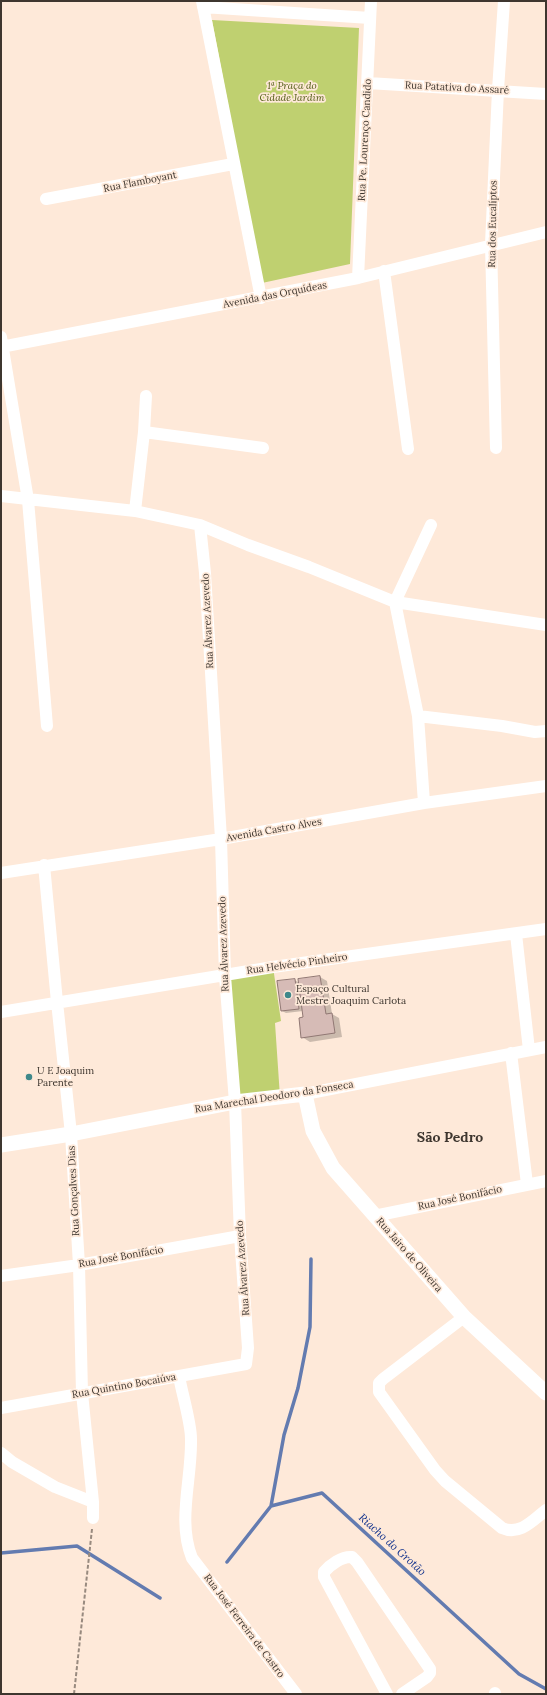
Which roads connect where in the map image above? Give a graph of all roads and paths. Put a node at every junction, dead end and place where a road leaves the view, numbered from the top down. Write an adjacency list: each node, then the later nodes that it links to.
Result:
1 (371, 1): 4 (street, Rua Pe. Lourenço Candido)
2 (504, 1): 6 (street, Rua dos Eucalíptos)
3 (202, 4): 4 (street); 8 (street)
4 (370, 18): 5 (street, Rua Pe. Lourenço Candido)
5 (368, 83): 6 (street, Rua Patativa do Assaré); 13 (street, Rua Pe. Lourenço Candido)
6 (498, 90): 7 (street, Rua Patativa do Assaré); 11 (street, Rua dos Eucalíptos)
7 (546, 94)
8 (233, 164): 9 (street, Rua Flamboyant); 14 (street)
9 (46, 199)
10 (546, 232): 11 (street, Avenida das Orquídeas)
11 (492, 244): 12 (street, Avenida das Orquídeas); 19 (street, Rua dos Eucalíptos)
12 (384, 271): 13 (street, Avenida das Orquídeas); 20 (street)
13 (358, 278): 14 (street, Avenida das Orquídeas)
14 (261, 298): 15 (street, Avenida das Orquídeas)
15 (2, 344): 22 (street)
16 (146, 396): 17 (street)
17 (144, 432): 18 (street); 23 (street)
18 (263, 448)
19 (496, 448)
20 (408, 449)
21 (1, 496): 22 (street)
22 (28, 500): 23 (street); 29 (street)
23 (135, 511): 24 (street)
24 (200, 525): 26 (street); 33 (street, Rua Álvarez Azevedo)
25 (431, 525): 26 (street)
26 (395, 602): 27 (street); 28 (street)
27 (546, 625)
28 (418, 716): 30 (street); 32 (street)
29 (47, 726)
30 (546, 731)
31 (546, 786): 32 (street, Avenida Castro Alves)
32 (424, 803): 33 (street, Avenida Castro Alves)
33 (221, 839): 34 (street, Avenida Castro Alves); 38 (street, Rua Álvarez Azevedo)
34 (44, 865): 35 (street, Avenida Castro Alves); 39 (street, Rua Gonçalves Dias)
35 (1, 873)
36 (546, 929): 37 (street, Rua Helvécio Pinheiro)
37 (516, 934): 38 (street, Rua Helvécio Pinheiro); 42 (street)
38 (225, 976): 39 (street, Rua Helvécio Pinheiro); 45 (street, Rua Álvarez Azevedo)
39 (56, 1002): 40 (street, Rua Helvécio Pinheiro); 46 (street, Rua Gonçalves Dias)
40 (1, 1012)
41 (546, 1047): 42 (street, Rua Marechal Deodoro da Fonseca)
42 (529, 1050): 43 (street, Rua Marechal Deodoro da Fonseca)
43 (511, 1053): 44 (street, Rua Marechal Deodoro da Fonseca); 49 (street)
44 (306, 1094): 45 (street, Rua Marechal Deodoro da Fonseca); 50 (street, Rua Jairo de Oliveira)
45 (235, 1102): 46 (street, Rua Marechal Deodoro da Fonseca); 51 (street, Rua Álvarez Azevedo)
46 (71, 1134): 47 (street, Rua Marechal Deodoro da Fonseca); 52 (street, Rua Gonçalves Dias)
47 (1, 1145)
48 (546, 1181): 49 (street, Rua José Bonifácio)
49 (527, 1184): 50 (street, Rua José Bonifácio)
50 (374, 1216): 54 (street, Rua Jairo de Oliveira)
51 (240, 1236): 52 (street, Rua José Bonifácio); 55 (street, Rua Álvarez Azevedo)
52 (79, 1265): 53 (street, Rua José Bonifácio); 57 (street, Rua Gonçalves Dias)
53 (1, 1276)
54 (464, 1317): 58 (street, Rua Jairo de Oliveira); 62 (street)
55 (246, 1364): 56 (street, Rua Quintino Bocaiúva)
56 (179, 1376): 57 (street, Rua Quintino Bocaiúva); 65 (street, Rua José Ferreira de Castro)
57 (82, 1393): 59 (street, Rua Quintino Bocaiúva); 61 (street, Rua Gonçalves Dias)
58 (546, 1393)
59 (1, 1408)
60 (1, 1453): 61 (street)
61 (93, 1502): 63 (street, Rua Gonçalves Dias)
62 (546, 1510)
63 (93, 1518): 64 (path)
64 (74, 1694)
65 (296, 1694)
66 (387, 1694): 67 (street)
67 (402, 1694)

